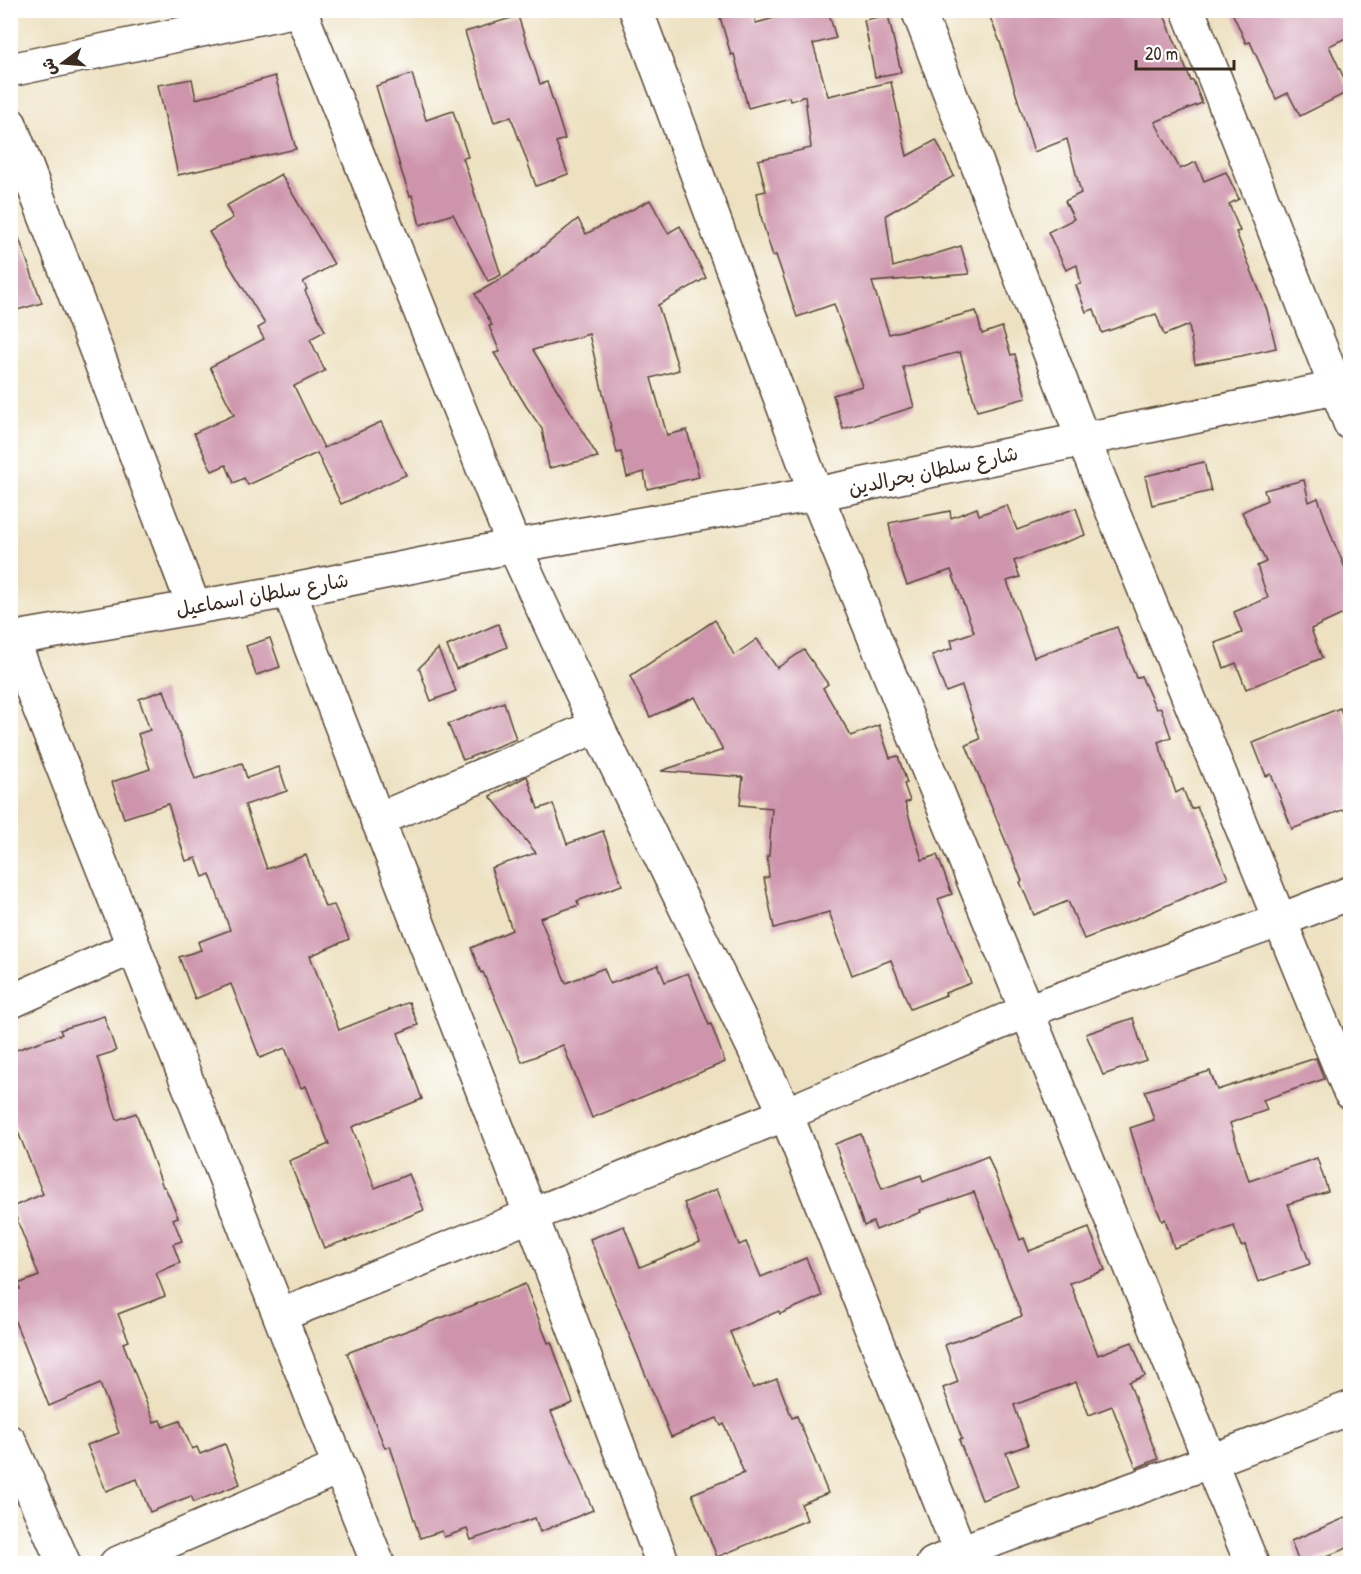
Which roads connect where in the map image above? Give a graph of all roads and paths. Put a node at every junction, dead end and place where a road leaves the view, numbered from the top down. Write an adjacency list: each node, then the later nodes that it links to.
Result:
1 (298, 10): 5 (street); 11 (street)
2 (636, 10): 10 (street)
3 (918, 10): 9 (street)
4 (1188, 10): 7 (street)
5 (10, 70)
6 (10, 124): 13 (street)
7 (1343, 386): 8 (street); 9 (street, شارع سلطان بحرالدين)
8 (1350, 423)
9 (1083, 439): 10 (street, شارع سلطان بحرالدين); 18 (street)
10 (816, 494): 11 (street, شارع سلطان بحرالدين); 21 (street)
11 (514, 546): 12 (street, شارع سلطان اسماعيل); 15 (street)
12 (289, 591): 13 (street, شارع سلطان اسماعيل); 16 (street)
13 (194, 607): 14 (street, شارع سلطان اسماعيل)
14 (11, 639): 19 (street)
15 (597, 726): 16 (street); 23 (street)
16 (377, 820): 24 (street)
17 (1350, 893): 18 (street)
18 (1281, 920): 21 (street); 22 (street)
19 (133, 947): 20 (street); 25 (street)
20 (10, 1002)
21 (1026, 1011): 23 (street); 28 (street)
22 (1350, 1092)
23 (786, 1114): 24 (street); 30 (street)
24 (531, 1215): 25 (street); 34 (street)
25 (280, 1315): 29 (street)
26 (1350, 1408): 28 (street)
27 (10, 1442): 31 (street)
28 (1211, 1461): 30 (street); 35 (street)
29 (340, 1467): 32 (street); 33 (street)
30 (952, 1560)
31 (64, 1563)
32 (116, 1563)
33 (378, 1563)
34 (663, 1563)
35 (1252, 1563)

